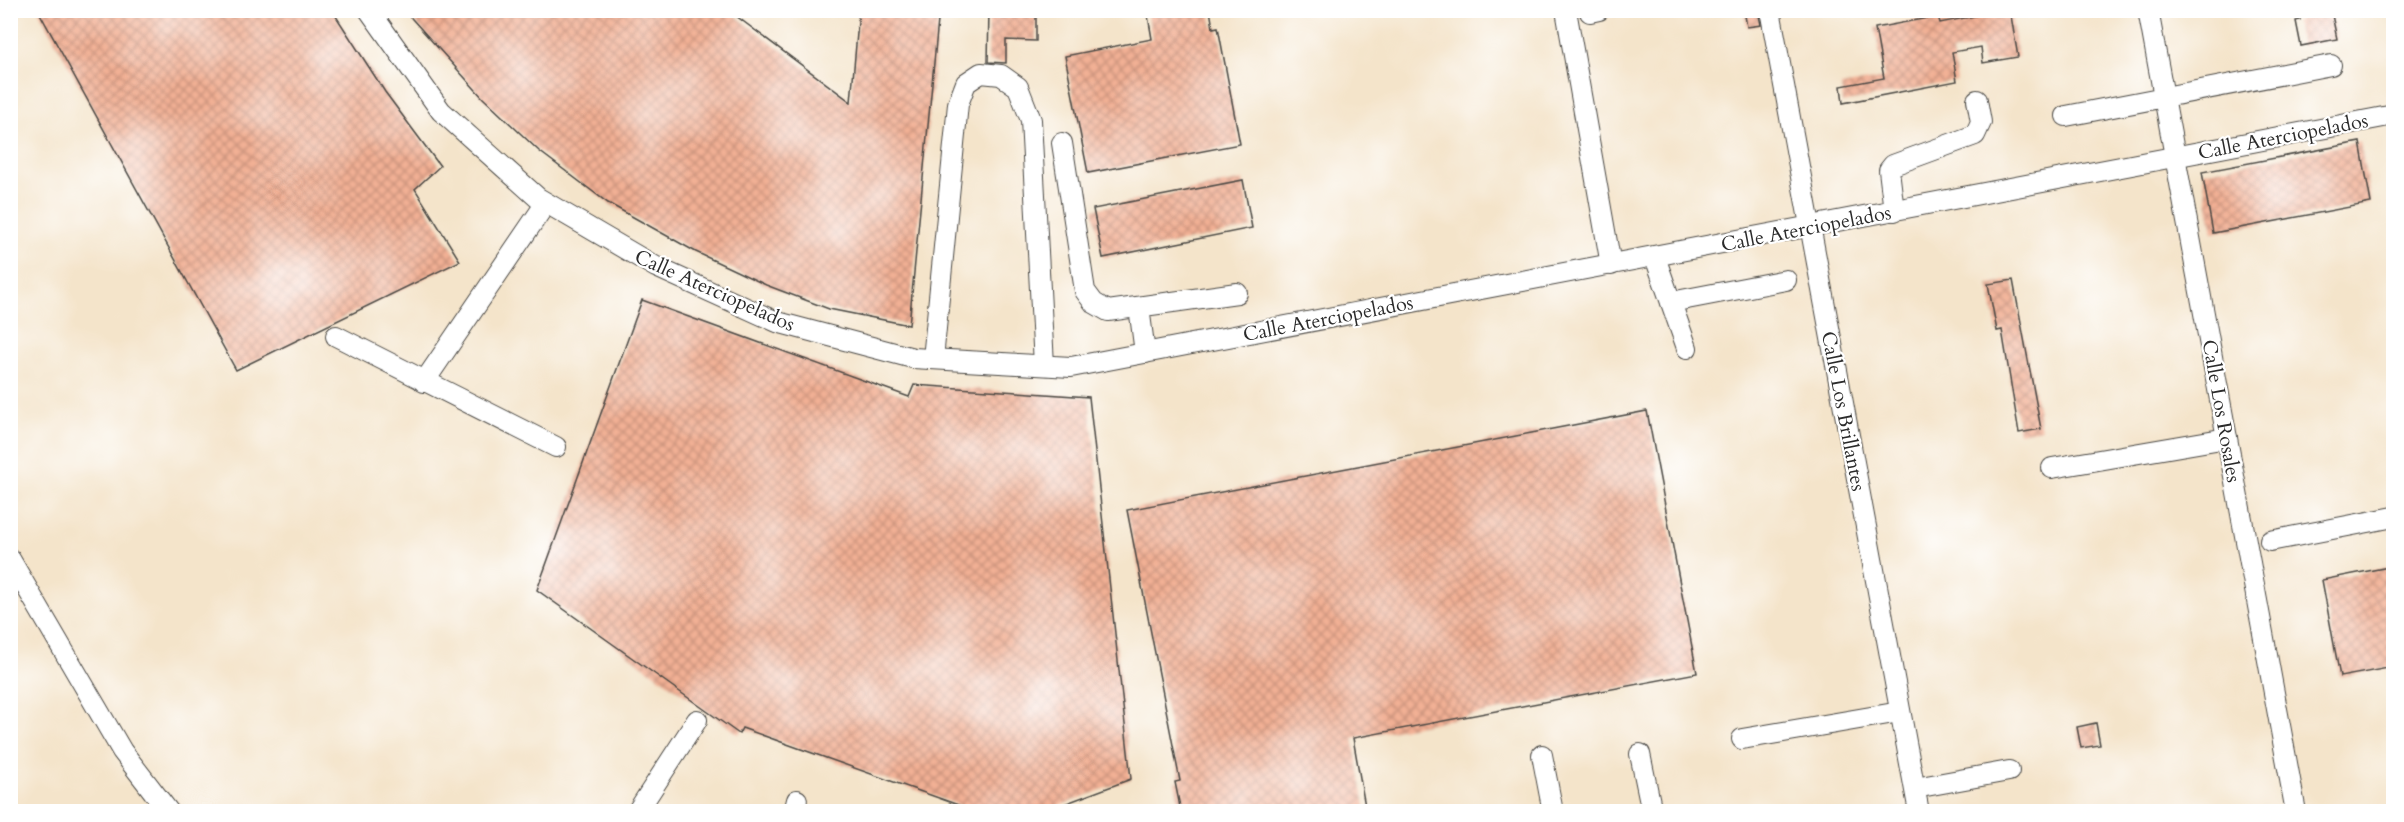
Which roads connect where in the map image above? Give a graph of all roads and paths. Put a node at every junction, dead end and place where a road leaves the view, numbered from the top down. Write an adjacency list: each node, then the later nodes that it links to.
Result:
1 (369, 10): 12 (street, Calle Aterciopelados)
2 (1566, 10): 16 (street)
3 (1770, 10): 14 (street, Calle Los Brillantes)
4 (2148, 10): 6 (street, Calle Los Rosales)
5 (2331, 65): 6 (street)
6 (2165, 97): 9 (street); 11 (street, Calle Los Rosales)
7 (1977, 100): 13 (street)
8 (2394, 115): 11 (street, Calle Aterciopelados)
9 (2066, 117)
10 (1062, 143): 20 (street)
11 (2175, 157): 13 (street, Calle Aterciopelados); 27 (street, Calle Los Rosales)
12 (546, 203): 24 (street, Calle Aterciopelados); 26 (street)
13 (1894, 211): 14 (street, Calle Aterciopelados)
14 (1809, 228): 15 (street, Calle Aterciopelados); 33 (street, Calle Los Brillantes)
15 (1655, 257): 16 (street, Calle Aterciopelados); 19 (street)
16 (1611, 265): 23 (street, Calle Aterciopelados)
17 (1786, 280): 19 (street)
18 (1238, 293): 20 (street)
19 (1671, 302): 22 (street)
20 (1139, 307): 23 (street)
21 (336, 336): 26 (street)
22 (1687, 348)
23 (1145, 353): 25 (street, Calle Aterciopelados)
24 (933, 359): 25 (street, Calle Aterciopelados); 25 (street)
25 (1044, 365)
26 (424, 382): 28 (street)
27 (2227, 438): 29 (street); 45 (street, Calle Los Rosales)
28 (556, 447)
29 (2052, 468)
30 (2394, 517): 31 (street)
31 (2270, 541)
32 (10, 559): 40 (street)
33 (1900, 712): 35 (street); 39 (street, Calle Los Brillantes)
34 (697, 720): 41 (street)
35 (1742, 738)
36 (1640, 754): 43 (street)
37 (1542, 755): 42 (street)
38 (2009, 771): 39 (street)
39 (1915, 788): 44 (street, Calle Los Brillantes)
40 (169, 812)
41 (637, 812)
42 (1553, 812)
43 (1652, 812)
44 (1919, 812)
45 (2296, 812)

